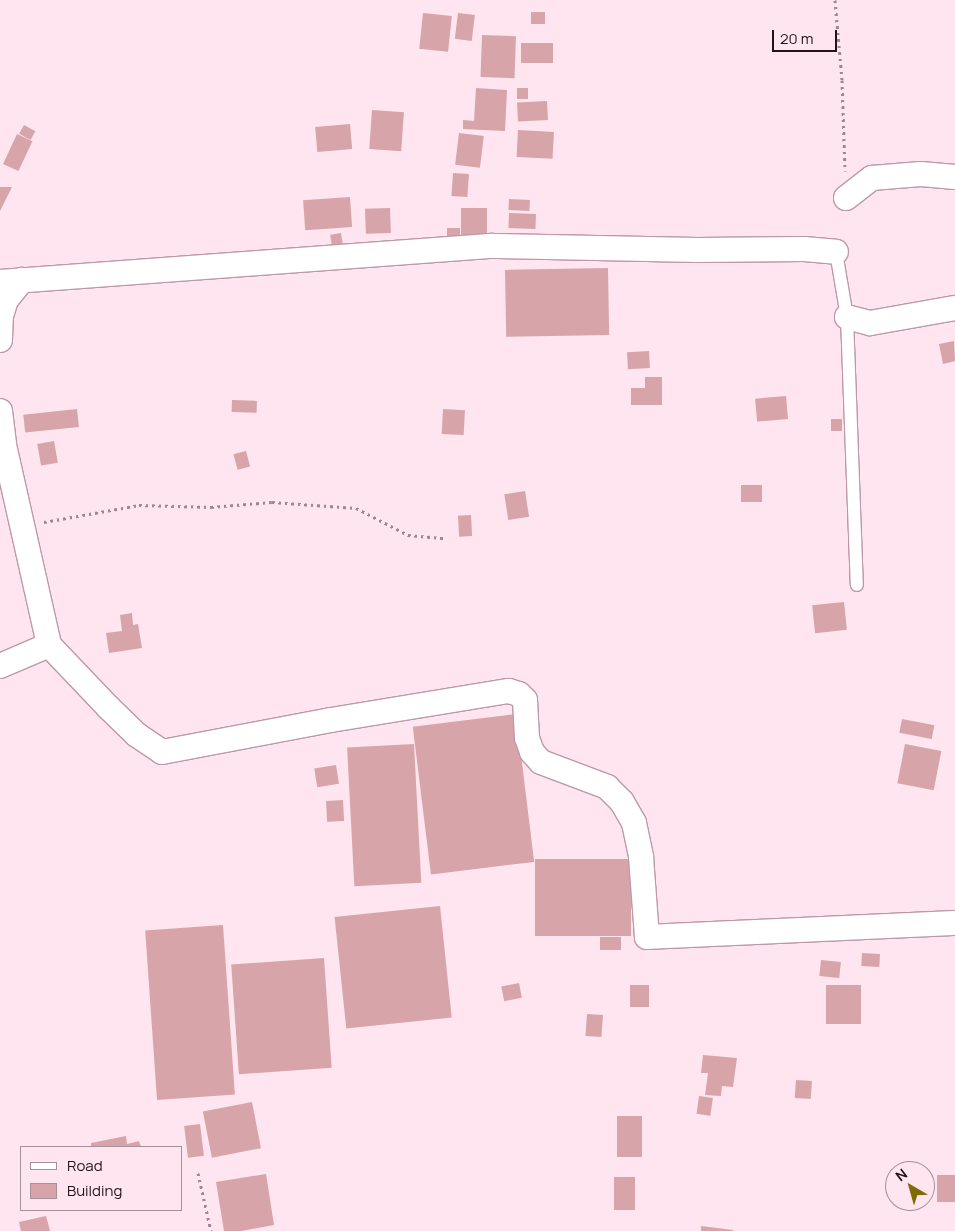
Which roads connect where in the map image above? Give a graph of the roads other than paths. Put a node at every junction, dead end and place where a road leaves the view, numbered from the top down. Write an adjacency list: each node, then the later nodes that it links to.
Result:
1 (955, 177): 2 (street)
2 (846, 198)
3 (836, 252): 4 (street); 6 (lane)
4 (11, 281): 7 (street)
5 (955, 308): 6 (street)
6 (847, 317): 9 (lane)
7 (0, 340)
8 (0, 411): 10 (street)
9 (857, 585)
10 (49, 645): 11 (street); 12 (street)
11 (0, 666)
12 (955, 923)

